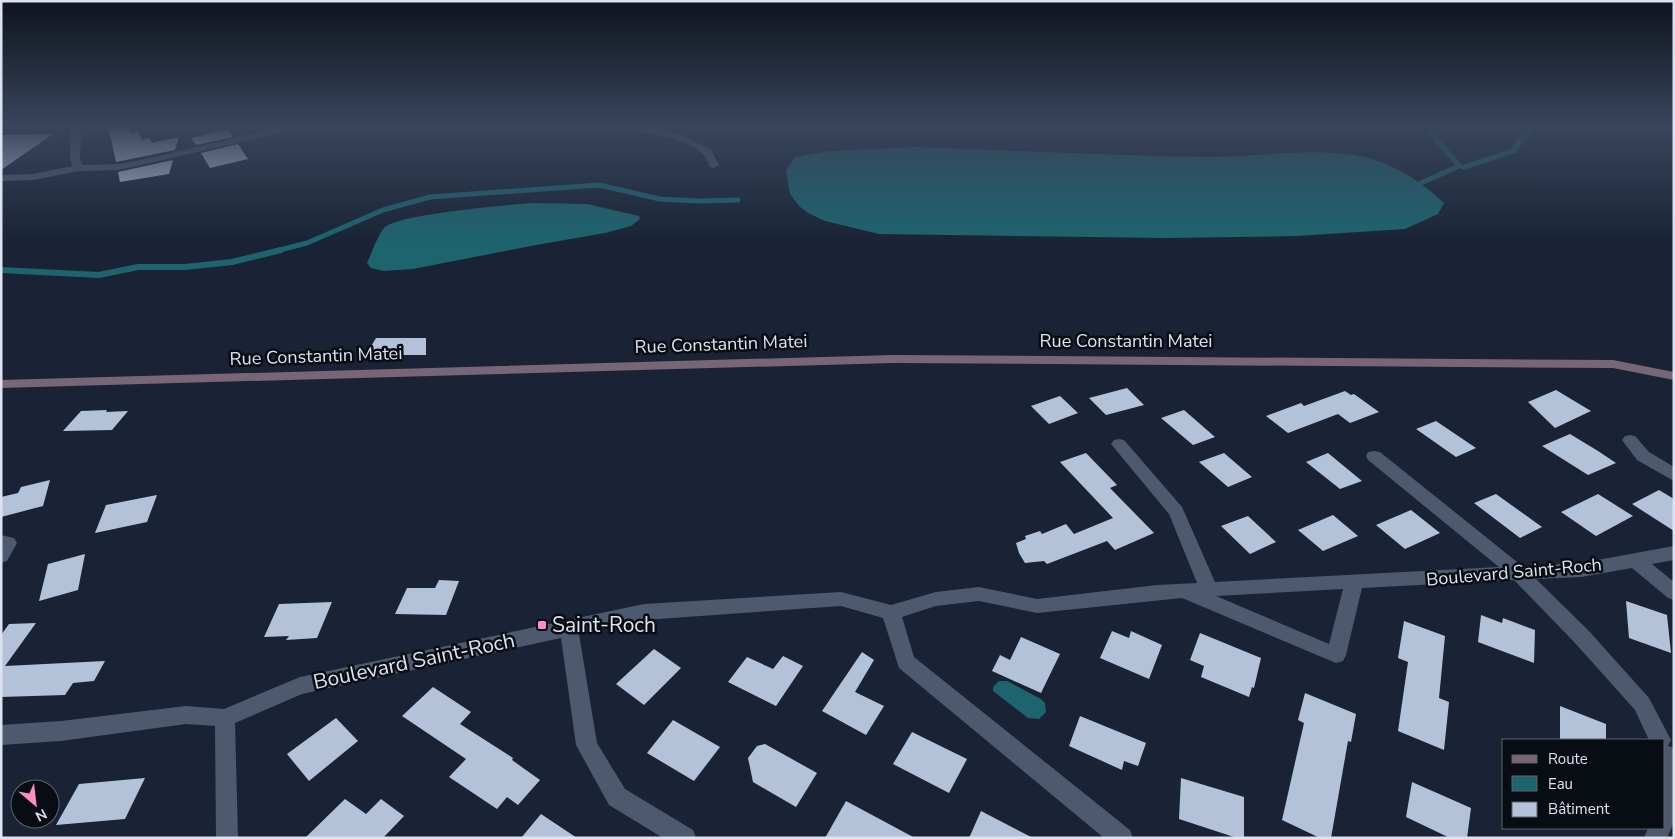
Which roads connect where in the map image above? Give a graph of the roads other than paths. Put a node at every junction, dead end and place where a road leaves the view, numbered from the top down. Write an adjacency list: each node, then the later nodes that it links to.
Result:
1 (78, 165): 3 (street)
2 (128, 165): 3 (street)
3 (80, 168): 4 (street)
4 (1, 178)
5 (1674, 376): 6 (street, Rue Constantin Matei)
6 (1, 384)
7 (1630, 440): 10 (street)
8 (1119, 444): 17 (street)
9 (1374, 456): 15 (street)
10 (1674, 475)
11 (1, 541): 13 (street)
12 (1674, 553): 14 (street, Boulevard Saint-Roch)
13 (1, 556)
14 (1635, 560): 15 (street, Boulevard Saint-Roch); 19 (street)
15 (1519, 574): 16 (street, Boulevard Saint-Roch); 24 (street)
16 (1354, 583): 17 (street, Boulevard Saint-Roch); 18 (street, Boulevard Saint-Roch)
17 (1209, 590): 18 (street, Boulevard Saint-Roch)
18 (1184, 591): 20 (street, Boulevard Saint-Roch)
19 (1674, 593)
20 (891, 613): 21 (street, Boulevard Saint-Roch); 31 (street)
21 (569, 628): 22 (street, Boulevard Saint-Roch); 30 (street)
22 (225, 718): 23 (street, Boulevard Saint-Roch); 29 (street)
23 (1, 735)
24 (1660, 739)
25 (1665, 758): 26 (street)
26 (1674, 789)
27 (1674, 796): 28 (street)
28 (1665, 816)
29 (226, 838)
30 (685, 838)
31 (1122, 838)

